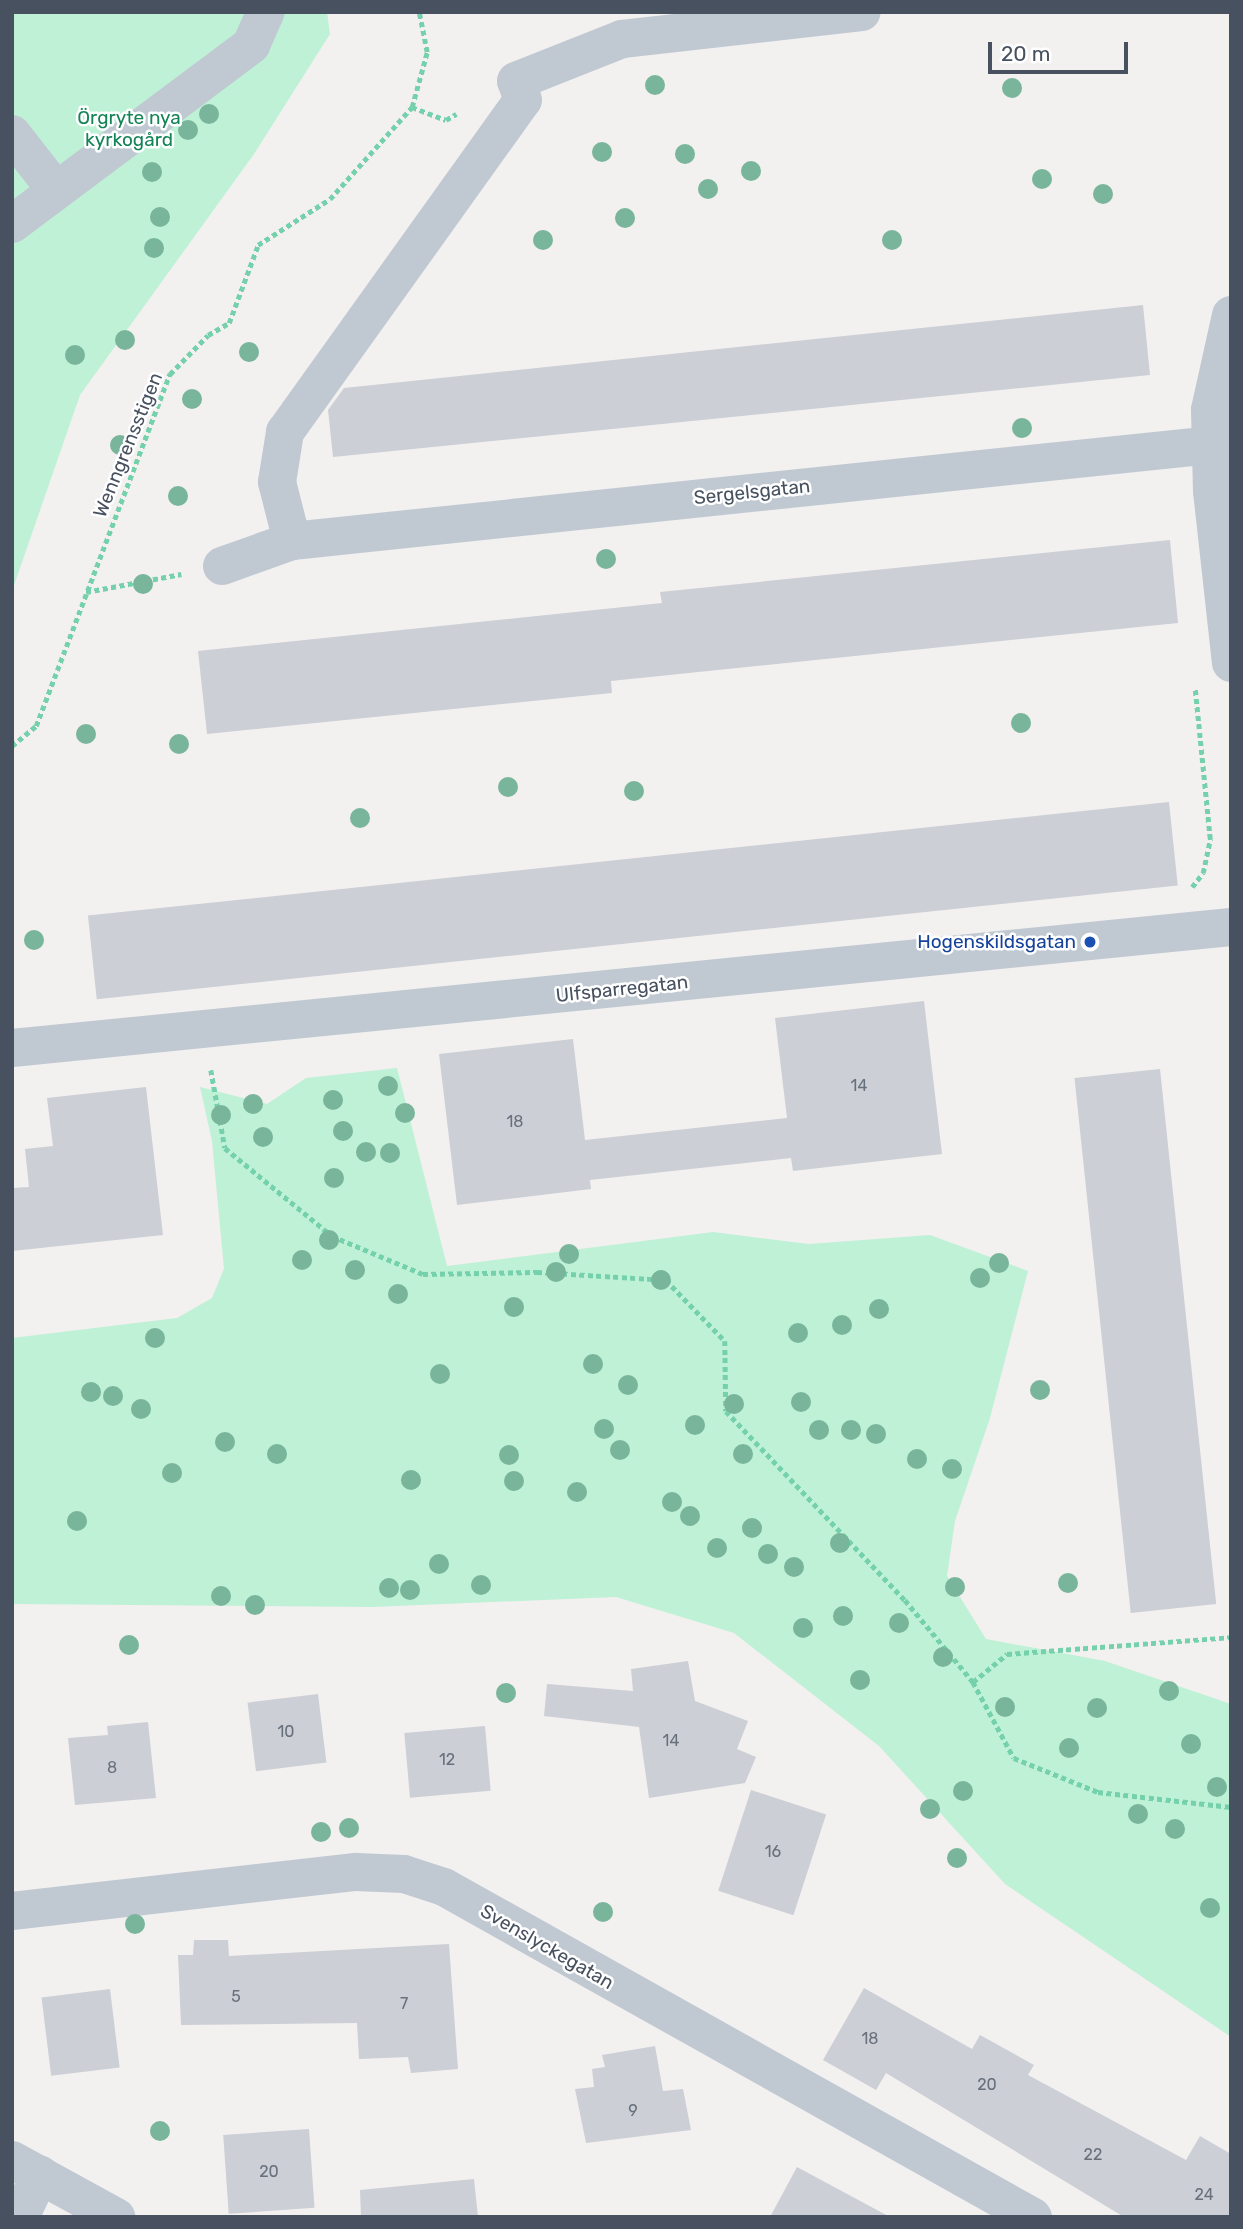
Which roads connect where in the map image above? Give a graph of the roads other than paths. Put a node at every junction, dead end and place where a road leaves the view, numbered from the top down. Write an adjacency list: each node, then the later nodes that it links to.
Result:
1 (266, 12): 4 (street)
2 (861, 12): 9 (street)
3 (12, 134): 4 (street)
4 (55, 189): 5 (street)
5 (12, 224)
6 (1231, 315): 7 (street)
7 (1211, 445): 8 (street); 9 (street, Sergelsgatan)
8 (1221, 490): 11 (street)
9 (292, 541): 10 (street, Sergelsgatan)
10 (222, 566)
11 (1231, 663)
12 (1231, 927): 13 (street, Ulfsparregatan)
13 (12, 1048)
14 (12, 1911): 18 (street, Svenslyckegatan)
15 (26, 2168): 16 (street); 17 (street)
16 (20, 2217)
17 (116, 2217)
18 (1033, 2217)

